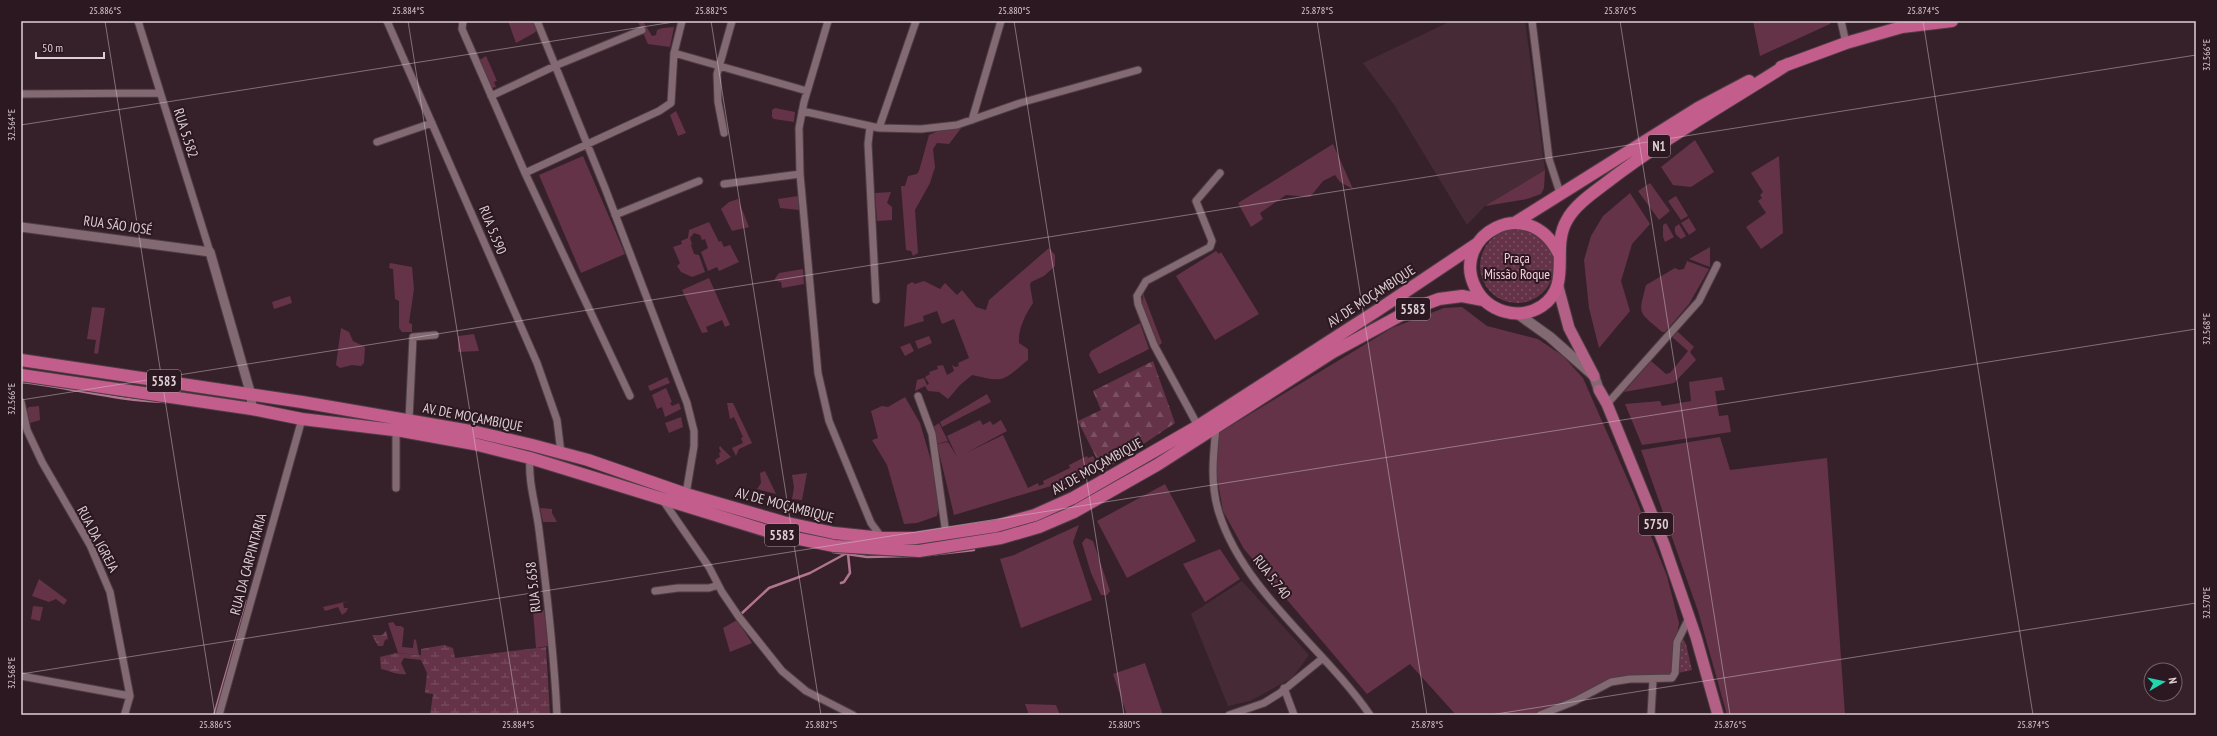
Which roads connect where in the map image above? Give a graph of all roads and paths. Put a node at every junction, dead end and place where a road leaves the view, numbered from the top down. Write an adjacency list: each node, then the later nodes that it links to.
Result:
1 (138, 21): 21 (street, RUA 5.582)
2 (387, 21): 26 (street, RUA 5.590)
3 (463, 21): 23 (street)
4 (537, 21): 17 (street)
5 (682, 21): 15 (street)
6 (732, 21): 18 (street)
7 (828, 21): 20 (street)
8 (916, 21): 28 (street)
9 (1001, 21): 25 (street)
10 (1532, 21): 37 (street)
11 (1841, 21): 14 (street)
12 (1952, 21): 14 (highway, N1)
13 (642, 30): 17 (street)
14 (1846, 43): 16 (highway, N1)
15 (674, 53): 18 (street); 31 (street)
16 (1788, 64): 37 (highway, N1); 43 (highway, N1)
17 (557, 65): 23 (street); 31 (street)
18 (719, 65): 20 (street); 29 (street)
19 (1138, 70): 25 (street)
20 (807, 90): 24 (street)
21 (160, 92): 22 (street); 42 (street, RUA 5.582)
22 (21, 94)
23 (491, 96): 32 (street)
24 (802, 111): 27 (street); 34 (street)
25 (972, 120): 28 (street)
26 (432, 123): 30 (street); 65 (street, RUA 5.590)
27 (870, 127): 28 (street); 46 (street)
28 (879, 128)
29 (724, 133)
30 (377, 142)
31 (587, 145): 32 (street); 38 (street)
32 (525, 173): 55 (street)
33 (1220, 173): 62 (street)
34 (800, 174): 36 (street); 71 (street)
35 (699, 180): 38 (street)
36 (724, 184)
37 (1560, 193): 39 (highway, N1)
38 (616, 215): 68 (street)
39 (1516, 222): 41 (highway, N1); 43 (highway, N1)
40 (21, 227): 42 (street, RUA SÃO JOSÉ)
41 (1478, 243): 47 (highway, N1); 62 (highway, AV. DE MOÇAMBIQUE / 5583)
42 (210, 252): 54 (street)
43 (1559, 254): 45 (highway, N1)
44 (1717, 265): 58 (street)
45 (1558, 287): 48 (highway); 52 (main road, 5750)
46 (876, 300)
47 (1483, 300): 48 (highway); 63 (highway, AV. DE MOÇAMBIQUE / 5583)
48 (1518, 314): 52 (main road)
49 (435, 335): 61 (street)
50 (21, 360): 54 (highway, AV. DE MOÇAMBIQUE / 5583)
51 (21, 375): 59 (highway, AV. DE MOÇAMBIQUE / 5583)
52 (1594, 376): 53 (main road, 5750)
53 (1599, 390): 58 (main road, 5750)
54 (251, 395): 59 (street); 61 (highway, AV. DE MOÇAMBIQUE / 5583)
55 (630, 396)
56 (918, 396): 70 (street)
57 (21, 402): 79 (street, RUA DA IGREJA)
58 (1607, 404): 74 (main road, 5750)
59 (252, 409): 60 (highway, AV. DE MOÇAMBIQUE / 5583)
60 (302, 419): 64 (highway, AV. DE MOÇAMBIQUE / 5583); 81 (street, RUA DA CARPINTARIA)
61 (409, 420): 65 (highway, AV. DE MOÇAMBIQUE / 5583)
62 (1198, 426): 70 (highway, AV. DE MOÇAMBIQUE / 5583)
63 (1216, 428): 69 (highway, AV. DE MOÇAMBIQUE / 5583); 75 (street, RUA 5.740)
64 (396, 431): 66 (highway, AV. DE MOÇAMBIQUE / 5583); 67 (street)
65 (561, 453): 68 (highway, AV. DE MOÇAMBIQUE / 5583)
66 (530, 458): 69 (highway, AV. DE MOÇAMBIQUE / 5583); 82 (street, RUA 5.658)
67 (396, 488)
68 (686, 494): 71 (highway, AV. DE MOÇAMBIQUE / 5583)
69 (662, 499): 72 (street)
70 (946, 534): 71 (highway, AV. DE MOÇAMBIQUE / 5583)
71 (882, 538)
72 (718, 585): 73 (street); 83 (street)
73 (655, 591)
74 (1688, 620): 77 (street); 89 (main road, 5750)
75 (1323, 658): 78 (street); 86 (street, RUA 5.740)
76 (21, 676): 79 (street)
77 (1653, 680): 87 (street); 88 (street)
78 (1284, 688): 84 (street); 85 (street)
79 (130, 696): 80 (street)
80 (125, 714)
81 (219, 715)
82 (557, 715)
83 (853, 715)
84 (1229, 715)
85 (1294, 715)
86 (1370, 715)
87 (1540, 715)
88 (1651, 715)
89 (1718, 715)

